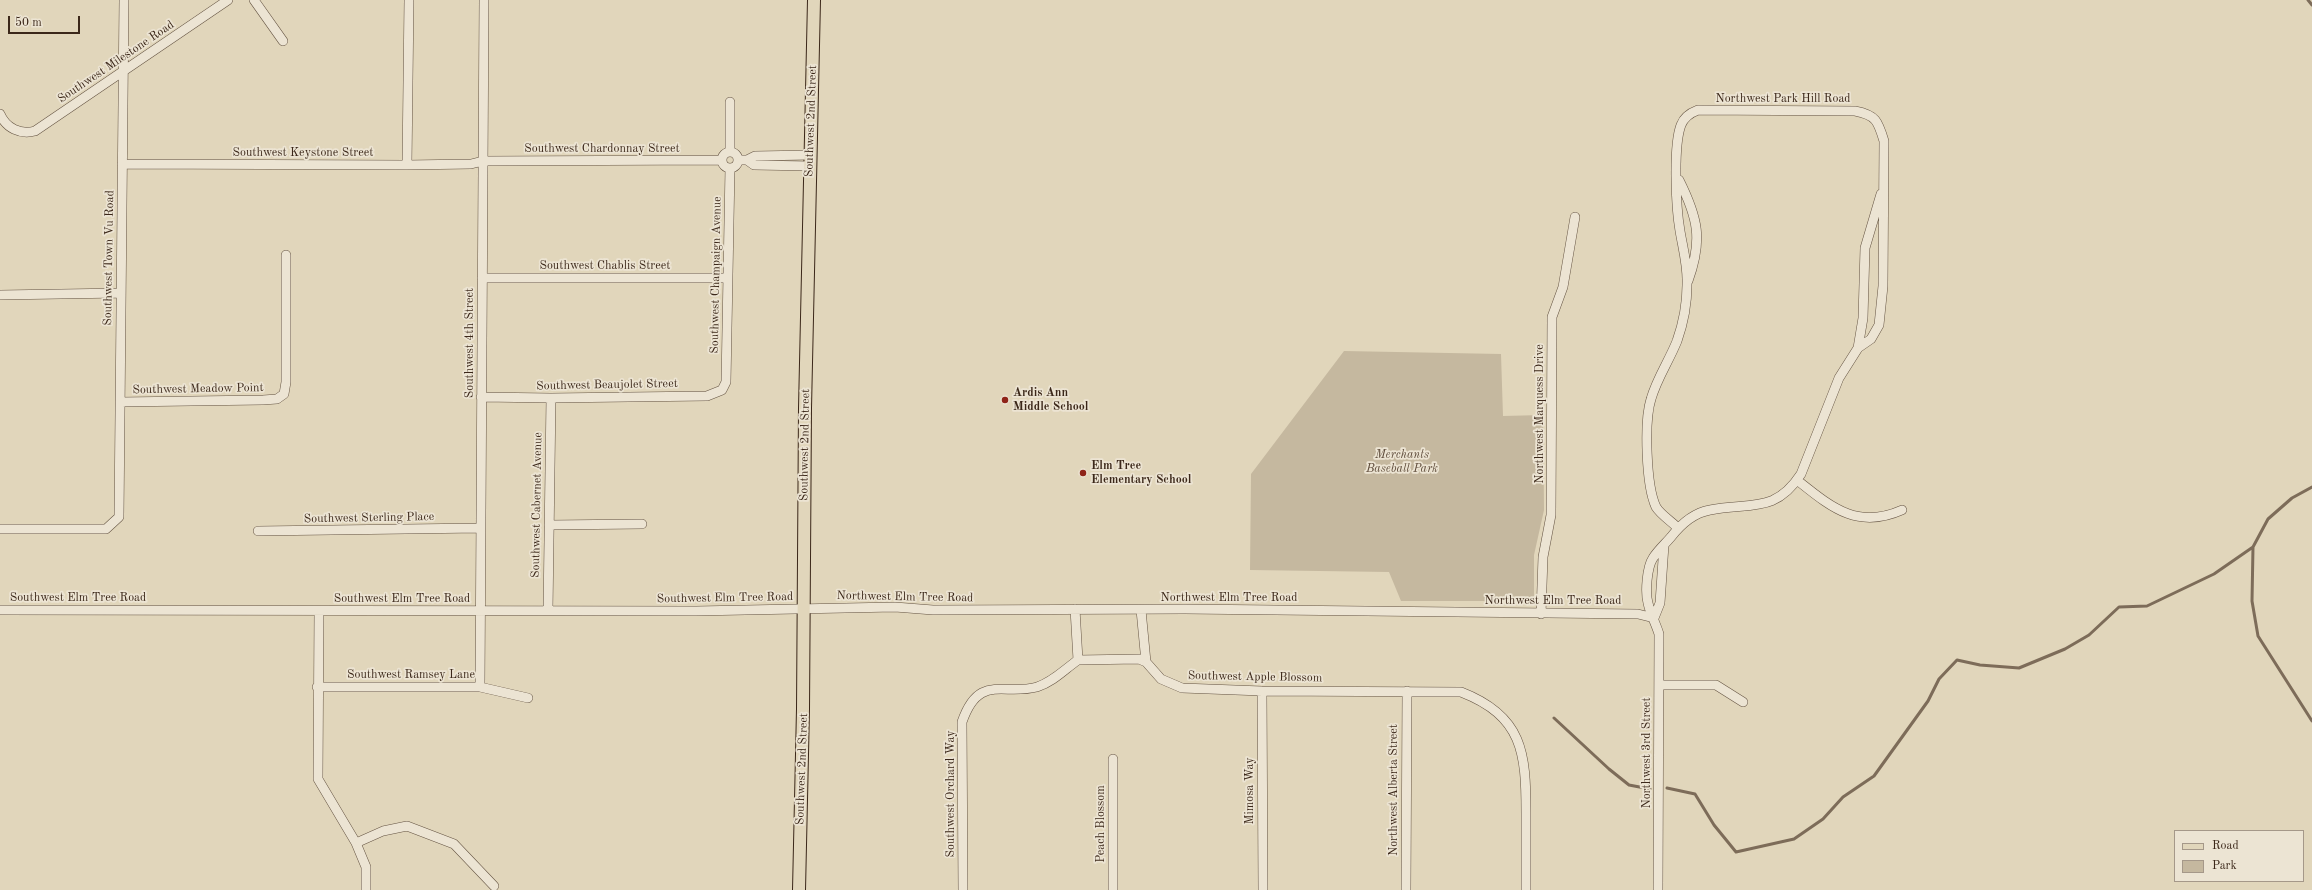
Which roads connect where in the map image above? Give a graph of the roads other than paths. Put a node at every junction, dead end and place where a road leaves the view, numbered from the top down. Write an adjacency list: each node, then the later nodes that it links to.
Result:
1 (124, 0): 8 (street, Southwest Town Vu Road)
2 (228, 0): 8 (street, Southwest Milestone Road)
3 (254, 0): 7 (street)
4 (409, 0): 17 (street)
5 (484, 0): 14 (street, Southwest 4th Street)
6 (814, 0): 15 (main road, Southwest 2nd Street)
7 (283, 40)
8 (123, 72): 10 (street, Southwest Milestone Road); 16 (street, Southwest Town Vu Road)
9 (730, 102): 11 (street)
10 (0, 114)
11 (730, 151): 12 (street); 13 (street)
12 (721, 160): 14 (street, Southwest Chardonnay Street); 18 (street)
13 (743, 160): 15 (street); 18 (street)
14 (483, 161): 17 (street, Southwest Keystone Street); 23 (street, Southwest 4th Street)
15 (810, 161): 42 (main road, Southwest 2nd Street)
16 (122, 164): 17 (street, Southwest Keystone Street); 26 (street, Southwest Town Vu Road)
17 (407, 165)
18 (730, 168): 24 (street, Southwest Champaign Avenue)
19 (1678, 178): 20 (street, Northwest Park Hill Road); 25 (street, Northwest Park Hill Road); 25 (street, Northwest Park Hill Road)
20 (1884, 185): 28 (street, Northwest Park Hill Road); 28 (street, Northwest Park Hill Road)
21 (1576, 217): 49 (street, Northwest Marquess Drive)
22 (286, 255): 32 (street, Southwest Meadow Point)
23 (482, 278): 24 (street, Southwest Chablis Street); 30 (street, Southwest 4th Street)
24 (728, 278): 29 (street, Southwest Champaign Avenue)
25 (1687, 284): 38 (street, Northwest Park Hill Road)
26 (121, 293): 27 (street); 32 (street, Southwest Town Vu Road)
27 (0, 295)
28 (1858, 348): 33 (street, Northwest Park Hill Road)
29 (726, 382): 31 (street, Southwest Beaujolet Street)
30 (481, 397): 31 (street, Southwest Beaujolet Street); 37 (street, Southwest 4th Street)
31 (550, 398): 36 (street, Southwest Cabernet Avenue)
32 (120, 402): 39 (street, Southwest Town Vu Road)
33 (1797, 480): 34 (street); 38 (street, Northwest Park Hill Road)
34 (1902, 510)
35 (642, 524): 36 (street)
36 (549, 525): 48 (street, Southwest Cabernet Avenue)
37 (480, 528): 40 (street, Southwest Sterling Place); 47 (street, Southwest 4th Street)
38 (1678, 528): 41 (street, Northwest Park Hill Road)
39 (0, 529)
40 (258, 531)
41 (1664, 545): 50 (street); 50 (street, Northwest Park Hill Road)
42 (803, 609): 43 (street, Northwest Elm Tree Road); 48 (street, Southwest Elm Tree Road); 64 (main road, Southwest 2nd Street)
43 (1075, 609): 45 (street, Northwest Elm Tree Road); 51 (street)
44 (0, 610): 46 (street, Southwest Elm Tree Road)
45 (1141, 610): 49 (street, Northwest Elm Tree Road); 52 (street)
46 (319, 611): 47 (street, Southwest Elm Tree Road); 54 (street)
47 (480, 611): 48 (street, Southwest Elm Tree Road); 55 (street, Southwest 4th Street)
48 (548, 611)
49 (1541, 614): 50 (street, Northwest Elm Tree Road)
50 (1654, 618): 53 (street, Northwest 3rd Street)
51 (1078, 660): 52 (street); 65 (street, Southwest Orchard Way)
52 (1146, 662): 56 (street, Southwest Apple Blossom)
53 (1659, 685): 59 (street); 70 (street, Northwest 3rd Street)
54 (317, 687): 55 (street, Southwest Ramsey Lane); 61 (street)
55 (480, 687): 58 (street, Southwest Ramsey Lane)
56 (1262, 691): 57 (street, Southwest Apple Blossom); 67 (street, Mimosa Way)
57 (1407, 691): 68 (street, Northwest Alberta Street); 69 (street, Southwest Apple Blossom)
58 (528, 698)
59 (1743, 702)
60 (1113, 759): 66 (street, Peach Blossom)
61 (356, 843): 62 (street); 63 (street)
62 (494, 886)
63 (366, 890)
64 (799, 890)
65 (963, 890)
66 (1113, 890)
67 (1263, 890)
68 (1406, 890)
69 (1526, 890)
70 (1658, 890)

